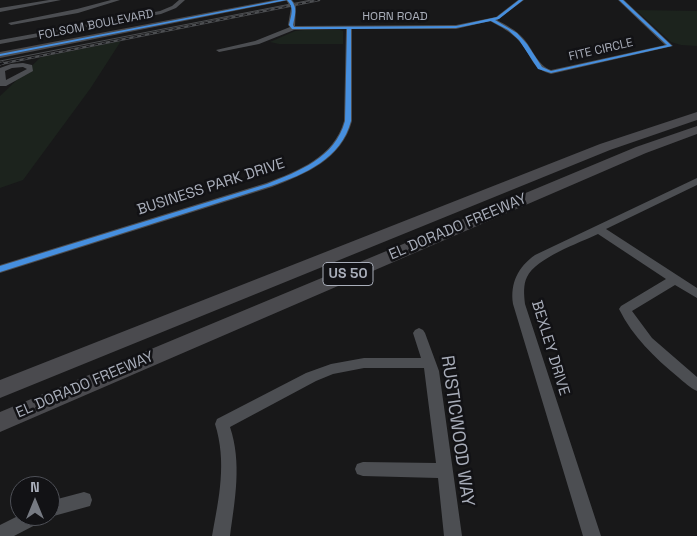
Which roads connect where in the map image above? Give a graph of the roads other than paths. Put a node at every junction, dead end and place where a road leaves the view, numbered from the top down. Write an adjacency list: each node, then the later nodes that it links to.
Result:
1 (58, 0): 10 (street)
2 (118, 0): 9 (street); 14 (street)
3 (182, 0): 17 (street)
4 (272, 0): 11 (main road, FOLSOM BOULEVARD)
5 (284, 0): 12 (main road, FOLSOM BOULEVARD)
6 (288, 0): 15 (street)
7 (521, 0): 13 (street, HORN ROAD)
8 (621, 0): 13 (street, FITE CIRCLE)
9 (128, 2)
10 (2, 10): 14 (street)
11 (211, 12): 12 (main road); 20 (main road, FOLSOM BOULEVARD)
12 (181, 20): 20 (main road, FOLSOM BOULEVARD)
13 (492, 20): 16 (street, HORN ROAD)
14 (11, 24): 17 (street)
15 (293, 28): 16 (street, HORN ROAD); 19 (street)
16 (349, 28): 25 (street, BUSINESS PARK DRIVE)
17 (18, 38): 18 (street)
18 (0, 42)
19 (220, 50)
20 (0, 54)
21 (697, 116): 31 (highway, EL DORADO FREEWAY / US 50)
22 (697, 130): 32 (highway, EL DORADO FREEWAY / US 50)
23 (697, 181): 24 (street, BEXLEY DRIVE)
24 (598, 228): 26 (street); 41 (street, BEXLEY DRIVE)
25 (0, 269)
26 (676, 280): 27 (street); 30 (street)
27 (697, 294)
28 (419, 333): 29 (street, RUSTICWOOD WAY)
29 (430, 363): 34 (street, RUSTICWOOD WAY); 39 (street)
30 (697, 385)
31 (0, 389)
32 (0, 422)
33 (363, 469): 34 (street)
34 (445, 471): 40 (street, RUSTICWOOD WAY)
35 (84, 500): 36 (street)
36 (60, 506)
37 (16, 526): 38 (street)
38 (0, 534)
39 (221, 536)
40 (453, 536)
41 (592, 536)

